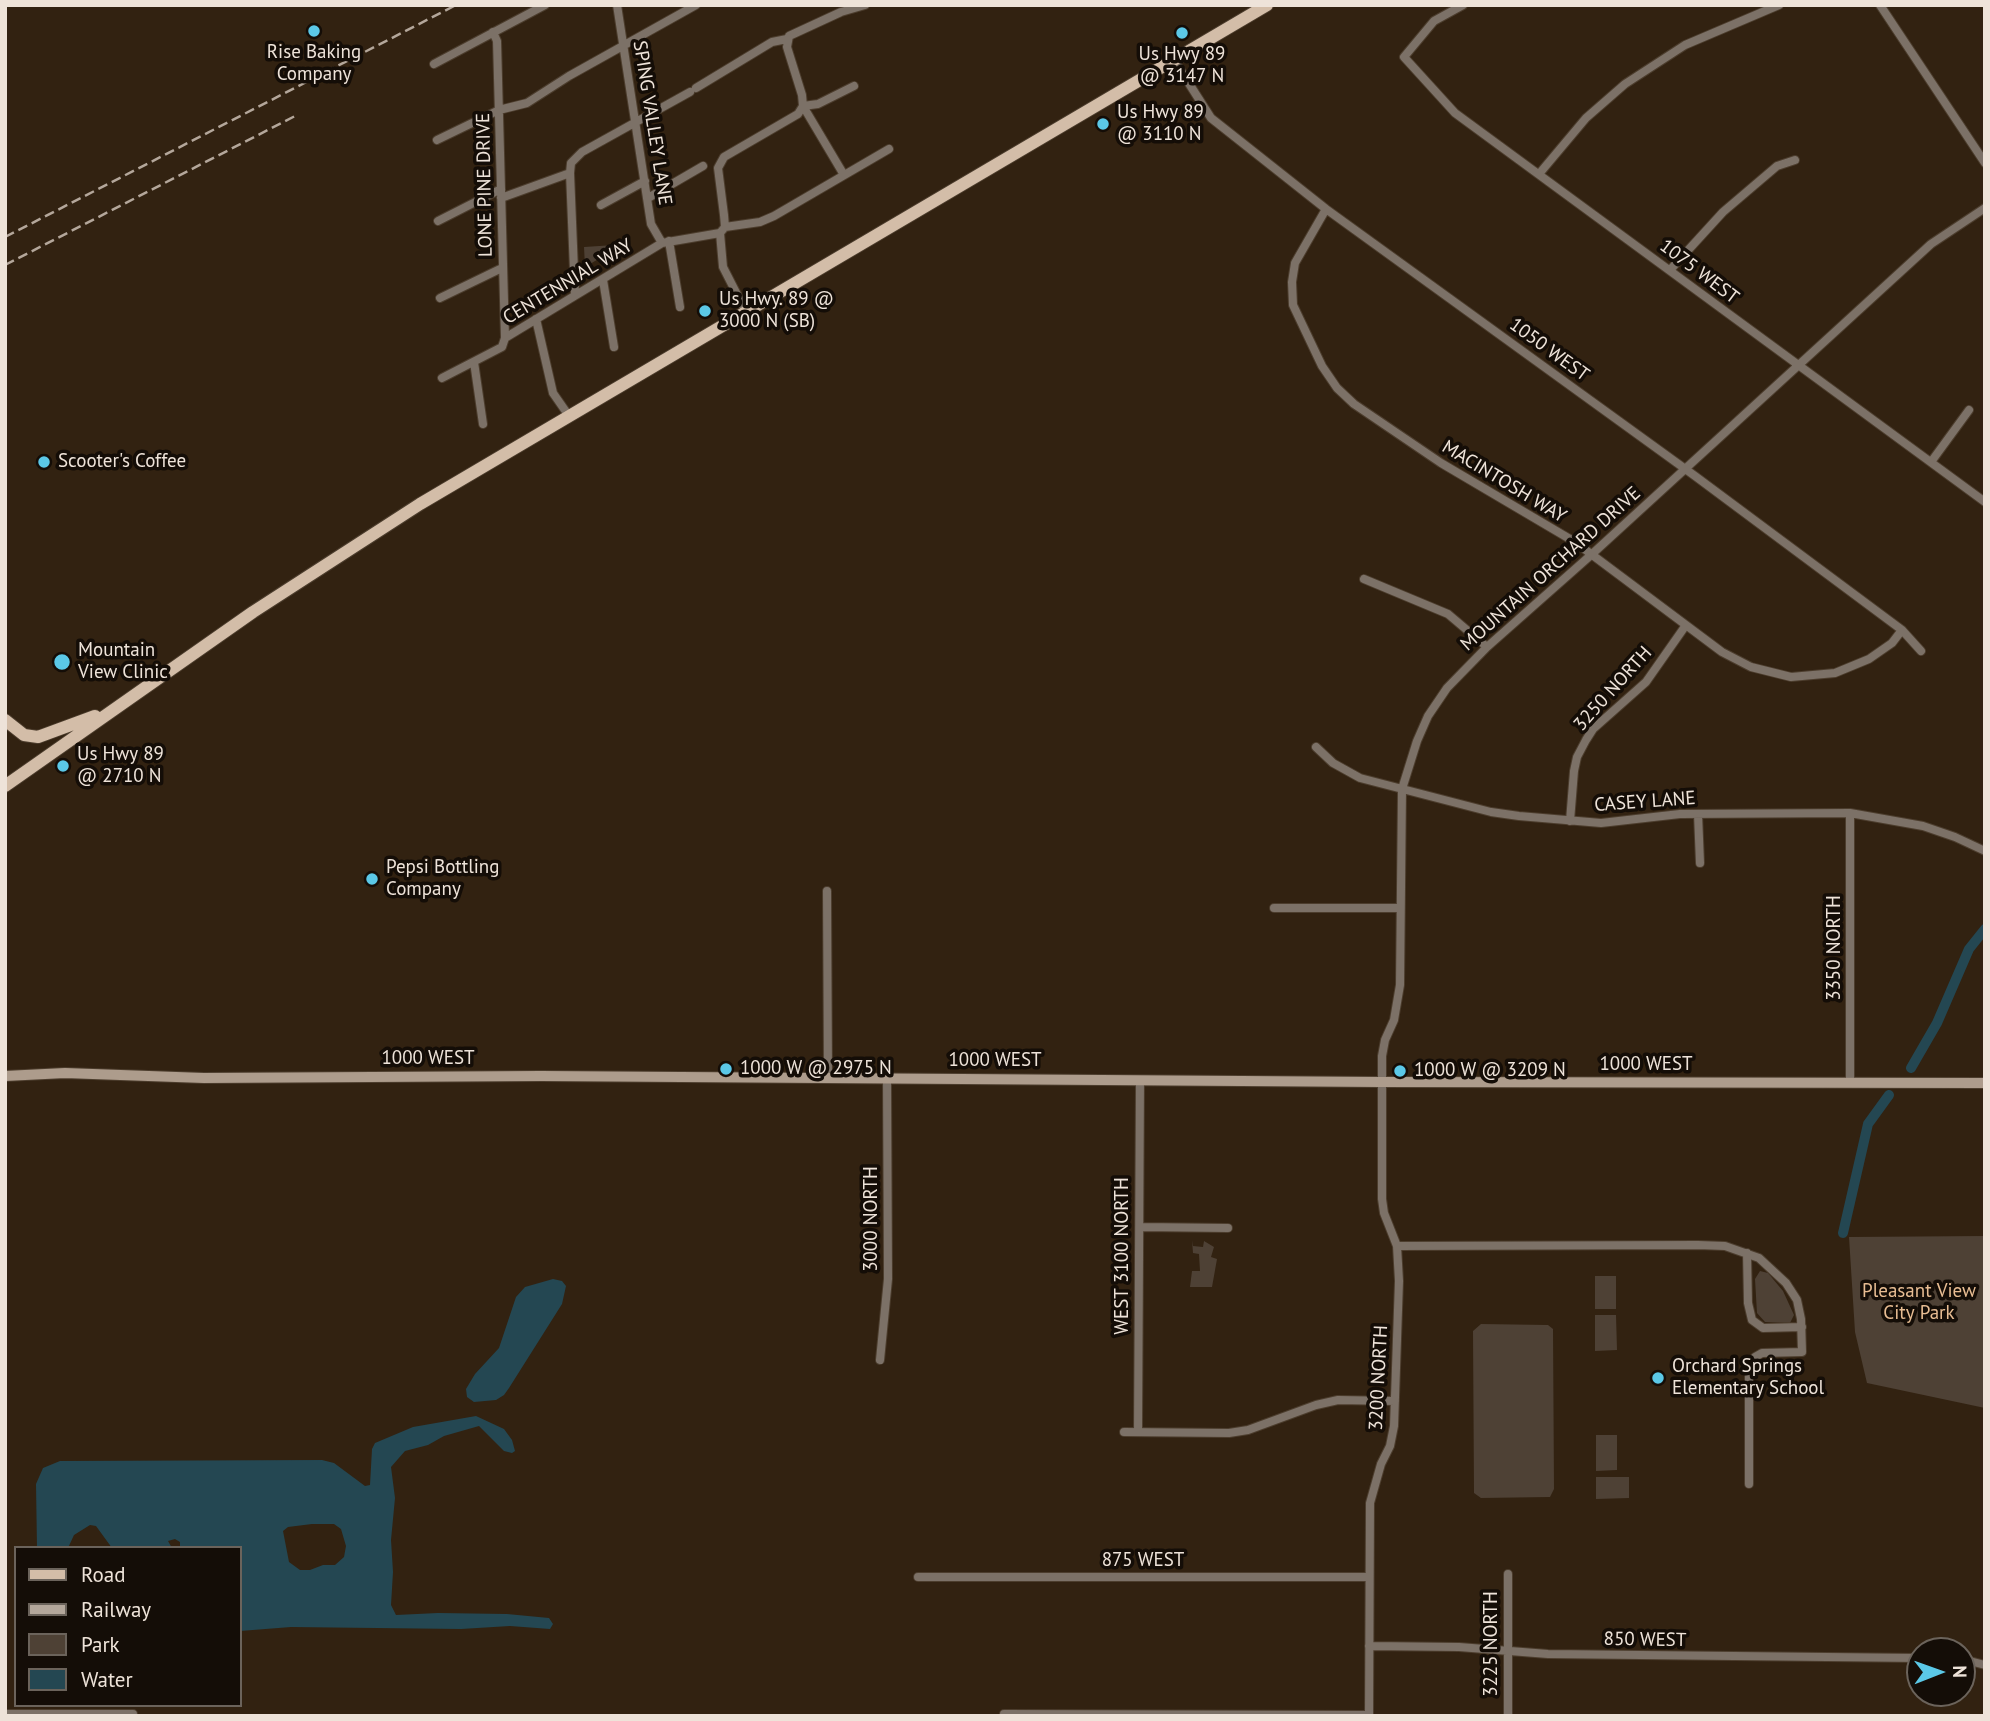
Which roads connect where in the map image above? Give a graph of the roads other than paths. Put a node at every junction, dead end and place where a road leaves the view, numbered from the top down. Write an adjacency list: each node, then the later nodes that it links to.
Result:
1 (545, 5): 10 (street)
2 (617, 5): 12 (street, SPING VALLEY LANE)
3 (696, 5): 12 (street)
4 (865, 5): 9 (street)
5 (1267, 5): 13 (main road)
6 (1463, 5): 25 (street, 1075 WEST)
7 (1779, 5): 25 (street)
8 (1880, 5): 22 (street)
9 (840, 9): 11 (street)
10 (494, 32): 14 (street); 17 (street, LONE PINE DRIVE)
11 (787, 39): 16 (street); 18 (street)
12 (624, 47): 17 (street); 18 (street, SPING VALLEY LANE)
13 (1174, 60): 32 (street, 1050 WEST); 42 (main road)
14 (434, 64)
15 (855, 86): 16 (street)
16 (803, 106): 26 (street); 34 (street)
17 (499, 110): 19 (street); 28 (street, LONE PINE DRIVE)
18 (636, 122): 24 (street); 27 (street, SPING VALLEY LANE)
19 (437, 141)
20 (889, 149): 26 (street, CENTENNIAL WAY)
21 (1795, 160): 37 (street)
22 (1985, 163)
23 (703, 166): 29 (street)
24 (570, 173): 28 (street); 39 (street)
25 (1539, 174): 37 (street, 1075 WEST)
26 (844, 175): 34 (street, CENTENNIAL WAY)
27 (645, 181): 29 (street, SPING VALLEY LANE); 30 (street)
28 (501, 193): 33 (street); 36 (street, LONE PINE DRIVE)
29 (648, 198): 35 (street, SPING VALLEY LANE)
30 (601, 205)
31 (1985, 208): 47 (street, MOUNTAIN ORCHARD DRIVE)
32 (1326, 209): 53 (street, 1050 WEST); 55 (street, MACINTOSH WAY)
33 (438, 221)
34 (722, 230): 35 (street, CENTENNIAL WAY); 42 (street)
35 (665, 242): 38 (street, CENTENNIAL WAY); 41 (street, SPING VALLEY LANE)
36 (502, 268): 40 (street); 44 (street, LONE PINE DRIVE)
37 (1670, 270): 47 (street, 1075 WEST)
38 (603, 279): 39 (street, CENTENNIAL WAY); 45 (street)
39 (575, 295): 43 (street, CENTENNIAL WAY)
40 (440, 299)
41 (680, 307)
42 (746, 312): 50 (main road)
43 (536, 319): 44 (street, CENTENNIAL WAY); 50 (street)
44 (505, 338): 46 (street, CENTENNIAL WAY)
45 (614, 348)
46 (474, 362): 48 (street, CENTENNIAL WAY); 51 (street)
47 (1797, 365): 52 (street, 1075 WEST); 53 (street, MOUNTAIN ORCHARD DRIVE)
48 (442, 378)
49 (1969, 410): 52 (street)
50 (569, 416): 61 (main road)
51 (483, 424)
52 (1931, 462): 54 (street, 1075 WEST)
53 (1685, 468): 55 (street, MOUNTAIN ORCHARD DRIVE); 58 (street, 1050 WEST)
54 (1985, 502)
55 (1591, 555): 57 (street, MACINTOSH WAY); 59 (street, MOUNTAIN ORCHARD DRIVE)
56 (1364, 579): 59 (street)
57 (1686, 625): 58 (street, MACINTOSH WAY); 68 (street, 3250 NORTH)
58 (1902, 630): 60 (street, 1050 WEST)
59 (1487, 647): 65 (street, MOUNTAIN ORCHARD DRIVE)
60 (1921, 651)
61 (109, 712): 62 (main road); 64 (main road)
62 (5, 720)
63 (1316, 747): 65 (street, CASEY LANE)
64 (5, 786)
65 (1402, 789): 68 (street, CASEY LANE); 73 (street, MOUNTAIN ORCHARD DRIVE)
66 (1850, 813): 67 (street, CASEY LANE); 69 (street, CASEY LANE); 79 (street, 3350 NORTH)
67 (1698, 814): 68 (street, CASEY LANE); 70 (street)
68 (1570, 821)
69 (1985, 851)
70 (1700, 863)
71 (827, 891): 75 (street)
72 (1274, 908): 73 (street)
73 (1401, 908): 78 (street, MOUNTAIN ORCHARD DRIVE)
74 (5, 1076): 75 (street, 1000 WEST)
75 (828, 1078): 76 (street, 1000 WEST)
76 (887, 1078): 77 (street, 1000 WEST); 86 (street, 3000 NORTH)
77 (1140, 1080): 78 (street, 1000 WEST); 81 (street, WEST 3100 NORTH)
78 (1381, 1082): 79 (street, 1000 WEST); 83 (street, 3200 NORTH)
79 (1850, 1083): 80 (street, 1000 WEST)
80 (1985, 1083)
81 (1140, 1227): 82 (street); 89 (street, WEST 3100 NORTH)
82 (1228, 1228)
83 (1397, 1246): 84 (street); 87 (street, 3200 NORTH)
84 (1747, 1253): 85 (street); 85 (street)
85 (1802, 1327): 90 (street)
86 (880, 1360)
87 (1395, 1401): 89 (street); 93 (street, 3200 NORTH)
88 (1124, 1432): 89 (street)
89 (1138, 1432)
90 (1749, 1484)
91 (1508, 1574): 95 (street, 3225 NORTH)
92 (918, 1577): 93 (street, 875 WEST)
93 (1369, 1577): 94 (street, 3200 NORTH)
94 (1369, 1646): 95 (street, 850 WEST); 102 (street, 3200 NORTH)
95 (1508, 1650): 96 (street, 850 WEST); 100 (street, 3225 NORTH)
96 (1906, 1658)
97 (5, 1714): 101 (street)
98 (133, 1714): 101 (street)
99 (1004, 1714): 102 (street)
100 (1508, 1714)
101 (83, 1715)
102 (1369, 1716)

